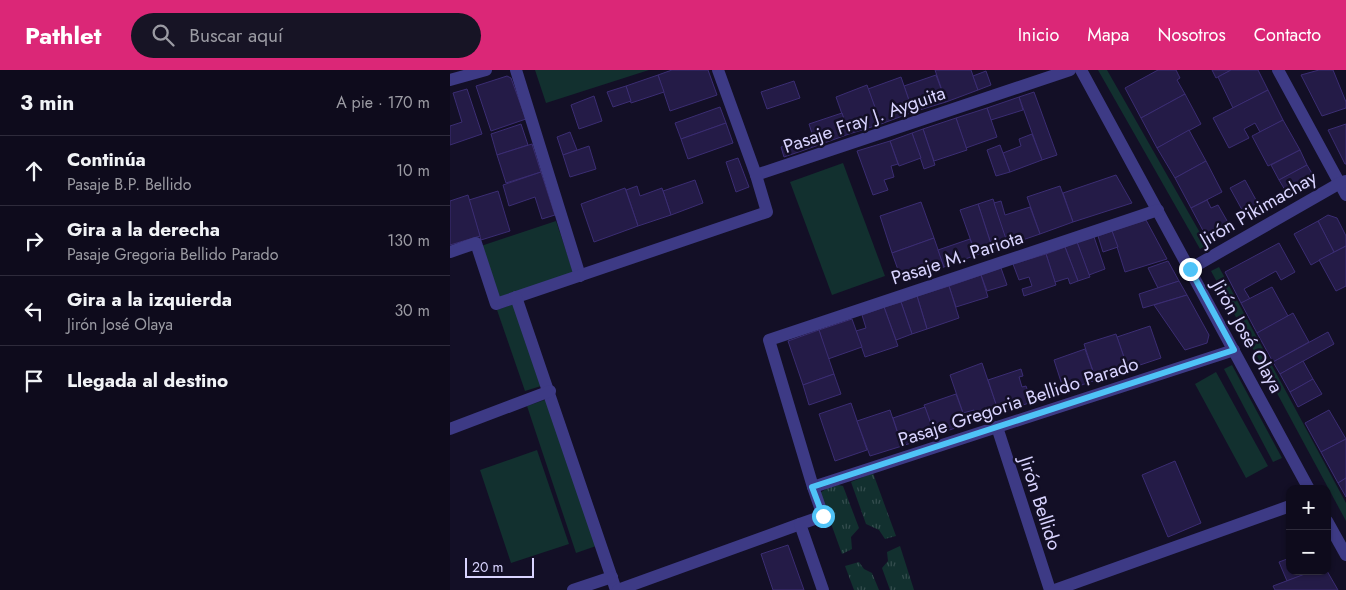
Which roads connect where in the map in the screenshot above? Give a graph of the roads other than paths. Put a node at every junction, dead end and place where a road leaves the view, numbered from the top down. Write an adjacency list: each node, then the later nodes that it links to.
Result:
1 (486, 70): 7 (street)
2 (516, 70): 14 (street)
3 (718, 70): 8 (street)
4 (1070, 70): 8 (street, Pasaje Fray J. Ayguita)
5 (1081, 70): 11 (street, Jirón José Olaya)
6 (1278, 70): 9 (street)
7 (452, 76)
8 (756, 175): 14 (street)
9 (1343, 182): 10 (street); 13 (street, Jirón Pikimachay)
10 (1346, 195)
11 (1158, 210): 13 (street, Jirón José Olaya); 21 (street, Pasaje M. Pariota)
12 (450, 252): 15 (street)
13 (1190, 269): 16 (street, Jirón José Olaya)
14 (580, 276): 15 (street)
15 (516, 297): 17 (street)
16 (1234, 350): 18 (street, Pasaje Gregoria Bellido Parado); 20 (street, Jirón José Olaya)
17 (550, 391): 19 (street); 26 (street)
18 (997, 427): 21 (street, Pasaje Gregoria Bellido Parado); 30 (street, Jirón Bellido)
19 (450, 429)
20 (1307, 485)
21 (812, 487): 23 (street)
22 (1286, 507): 31 (street)
23 (800, 524): 28 (street); 29 (street)
24 (1331, 528): 25 (street)
25 (1346, 555)
26 (612, 577): 27 (street); 28 (street)
27 (573, 590)
28 (617, 590)
29 (823, 590)
30 (1050, 590)
31 (1055, 590)

